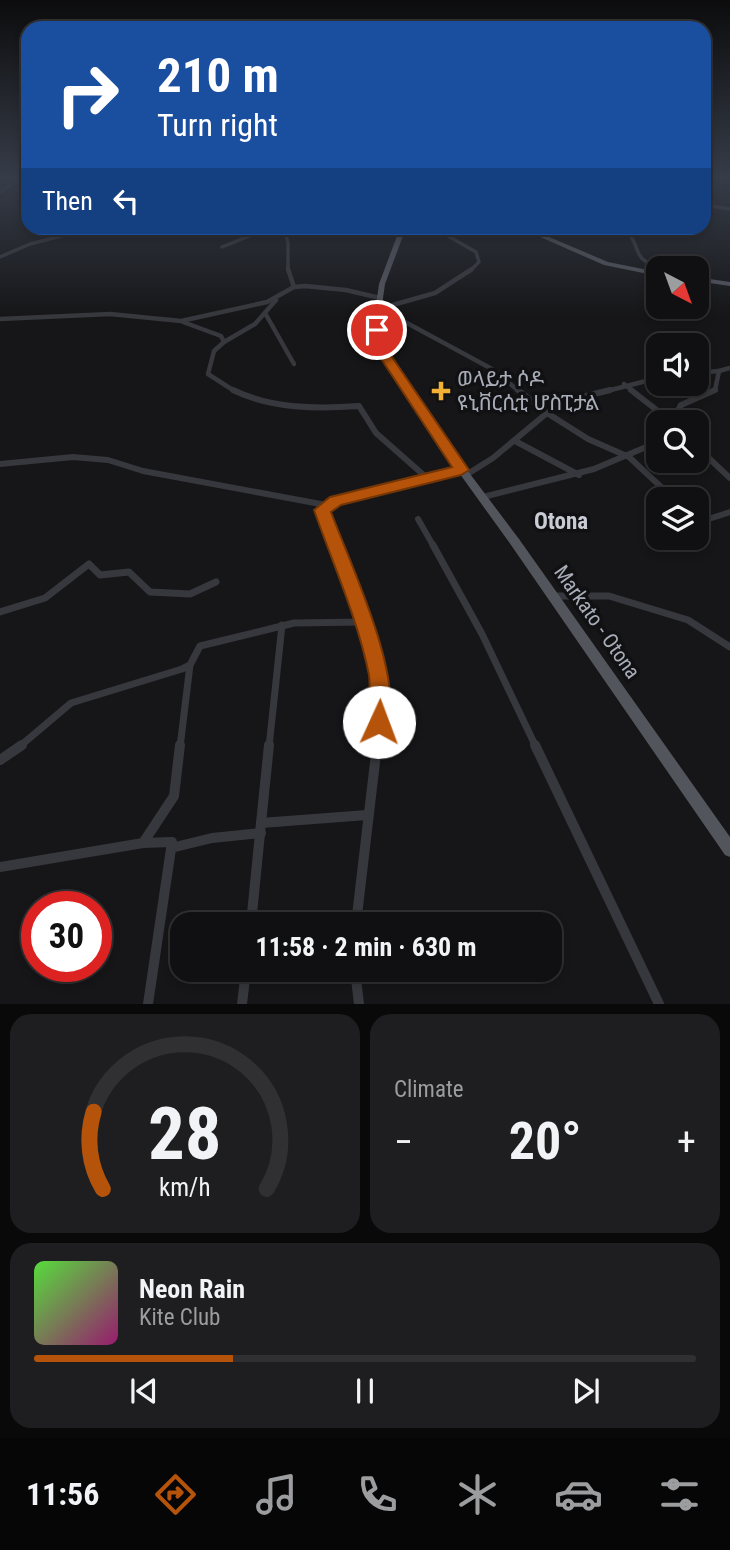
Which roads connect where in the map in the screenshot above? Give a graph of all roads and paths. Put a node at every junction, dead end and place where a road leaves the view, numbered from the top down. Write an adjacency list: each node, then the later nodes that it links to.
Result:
1 (65, 235): 9 (street)
2 (252, 235): 8 (street)
3 (288, 235): 14 (street)
4 (401, 235): 16 (main road, Markato - Otona)
5 (447, 235): 16 (street)
6 (540, 235): 11 (main road)
7 (630, 235): 10 (street)
8 (222, 247)
9 (0, 257)
10 (646, 262)
11 (646, 272)
12 (709, 281): 13 (main road)
13 (730, 284)
14 (294, 287): 15 (street); 16 (street)
15 (277, 298): 17 (street); 19 (street)
16 (381, 304): 29 (street); 35 (main road, Markato - Otona)
17 (265, 313): 20 (street); 21 (street)
18 (0, 319): 19 (street)
19 (181, 321): 20 (street)
20 (224, 342): 37 (street)
21 (294, 363)
22 (730, 368): 23 (street)
23 (719, 371): 24 (street); 28 (street)
24 (709, 372)
25 (646, 380): 26 (street)
26 (624, 384): 27 (street); 29 (street)
27 (657, 410)
28 (678, 410)
29 (547, 413): 30 (street); 32 (street)
30 (515, 441): 35 (street); 36 (street)
31 (646, 448): 32 (street)
32 (629, 457): 36 (street); 39 (street)
33 (709, 458): 38 (street)
34 (0, 464): 41 (street)
35 (464, 472): 37 (street); 40 (main road, Markato - Otona)
36 (579, 475): 40 (street)
37 (428, 478): 41 (street)
38 (730, 478)
39 (661, 487)
40 (483, 497): 46 (main road, Markato - Otona)
41 (326, 505): 48 (street)
42 (730, 512): 44 (street)
43 (418, 519): 66 (street)
44 (709, 519)
45 (216, 582): 47 (street)
46 (553, 596): 50 (street); 57 (main road, Markato - Otona)
47 (0, 612)
48 (363, 622): 49 (street); 53 (street)
49 (282, 625): 51 (street); 54 (street)
50 (730, 647)
51 (190, 665): 52 (street); 55 (street)
52 (0, 760)
53 (367, 815): 54 (street); 60 (street)
54 (261, 828): 56 (street); 59 (street)
55 (143, 843): 56 (street); 58 (street)
56 (171, 848): 63 (street)
57 (730, 850)
58 (0, 867)
59 (252, 912)
60 (357, 912)
61 (245, 982): 64 (street)
62 (356, 982): 65 (street)
63 (148, 1004)
64 (243, 1004)
65 (359, 1004)
66 (659, 1004)

